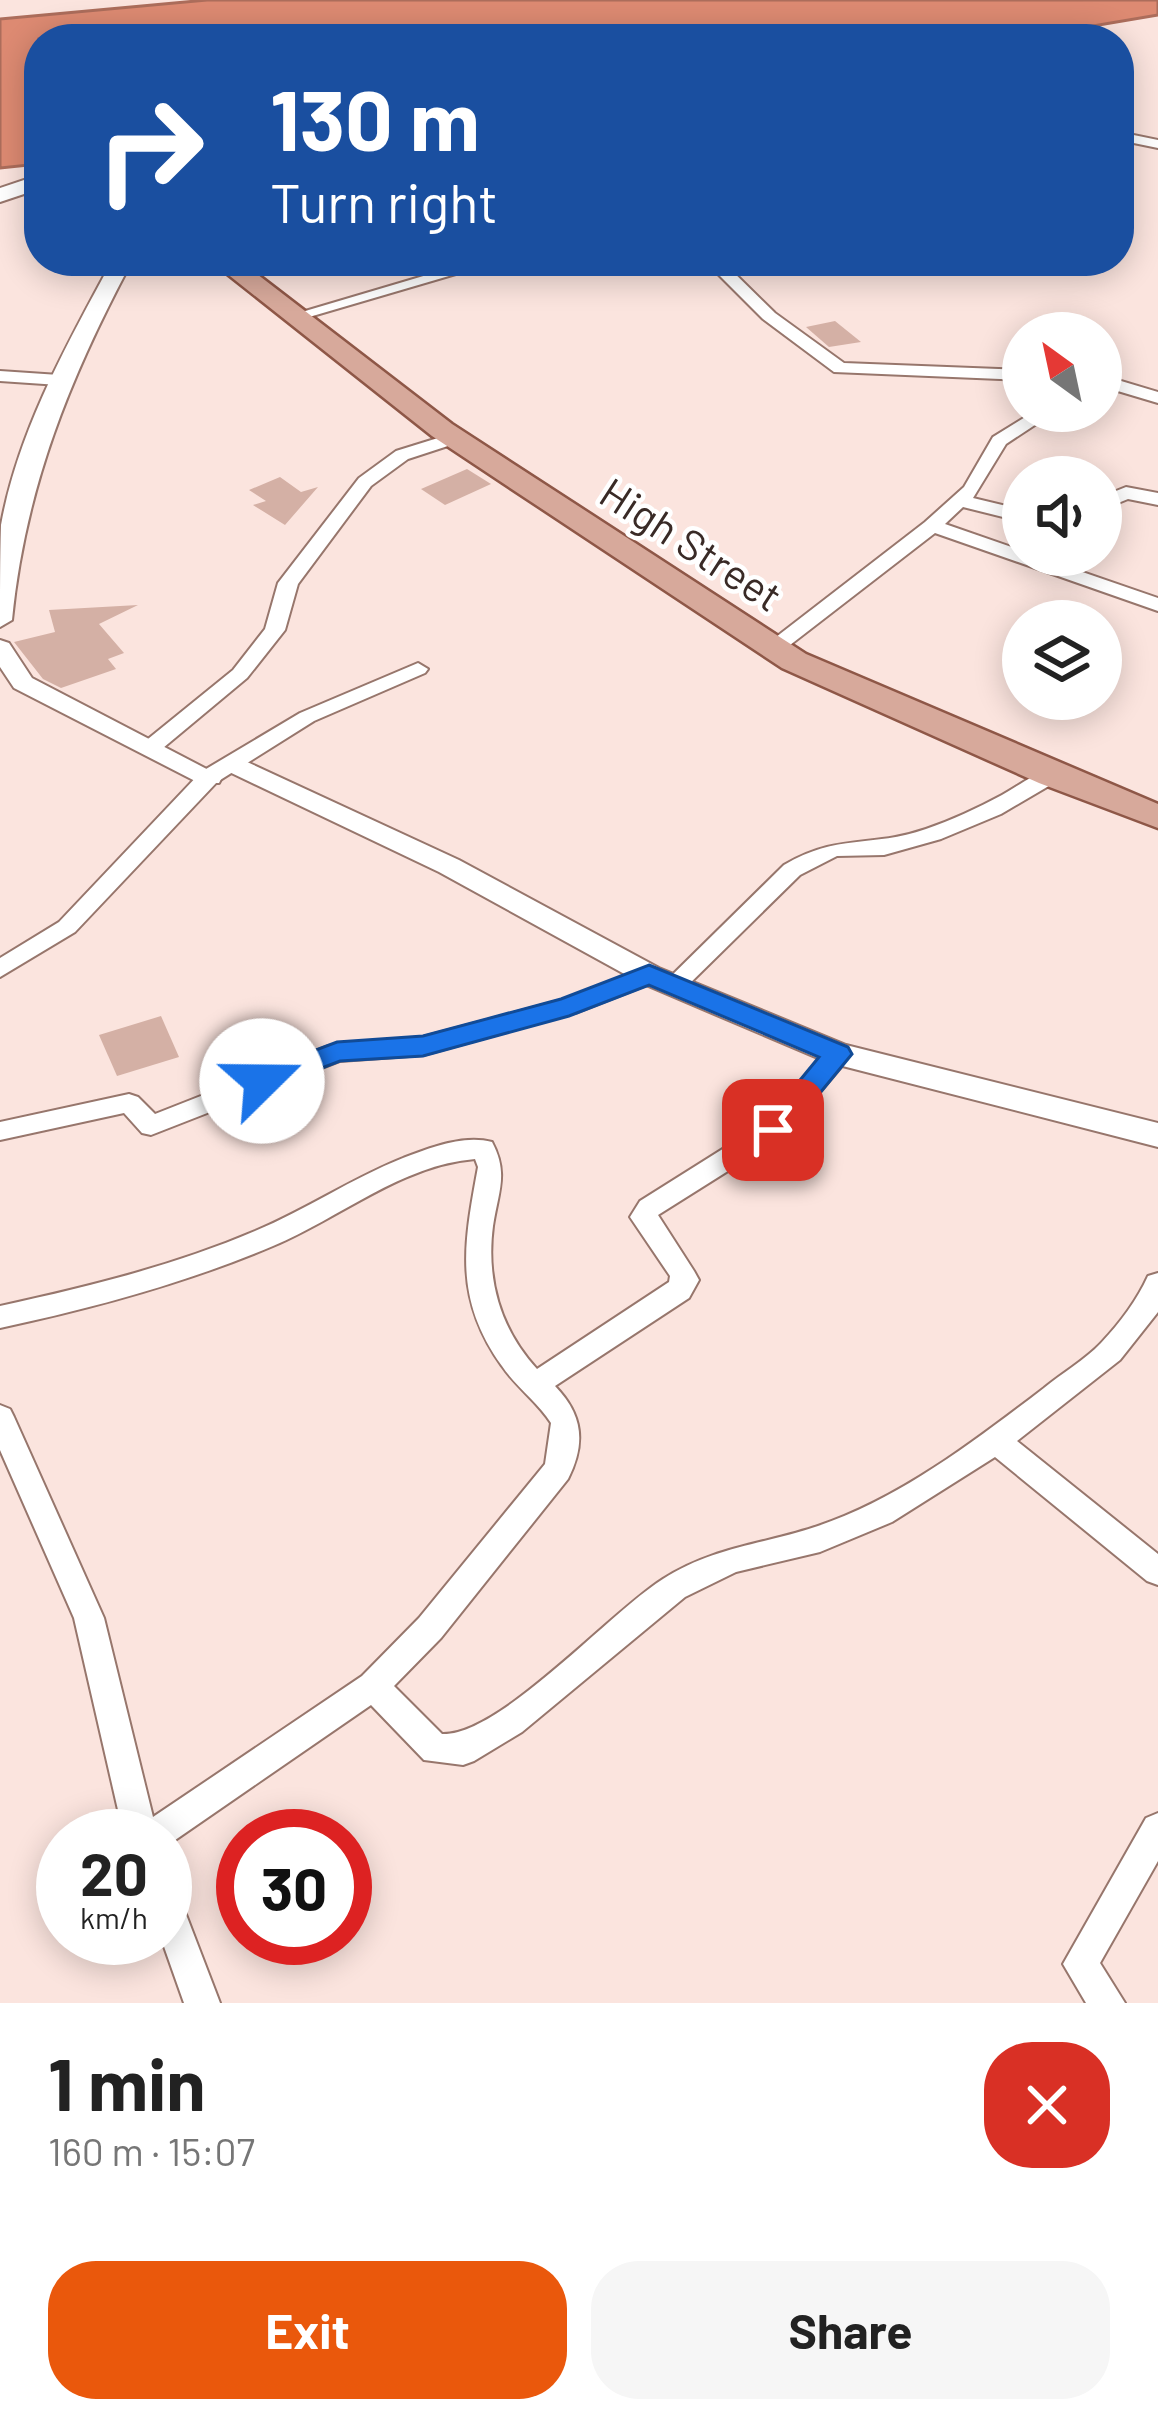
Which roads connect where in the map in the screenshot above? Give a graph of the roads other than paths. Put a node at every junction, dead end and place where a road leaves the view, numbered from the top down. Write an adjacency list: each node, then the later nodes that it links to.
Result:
1 (114, 276): 8 (street)
2 (242, 276): 5 (main road, High Street)
3 (438, 276): 5 (street)
4 (728, 276): 6 (street)
5 (292, 317): 12 (main road, High Street)
6 (1002, 374)
7 (0, 376): 8 (street)
8 (58, 380): 18 (street)
9 (1122, 387): 10 (street)
10 (1158, 398)
11 (1013, 432): 15 (street)
12 (454, 438): 22 (main road, High Street); 24 (street)
13 (1122, 495): 14 (street)
14 (1158, 499)
15 (960, 501): 16 (street); 17 (street)
16 (1002, 511)
17 (932, 526): 19 (street); 22 (street)
18 (3, 543): 20 (street)
19 (1158, 605)
20 (0, 620)
21 (0, 648): 24 (street)
22 (775, 648): 26 (main road, High Street)
23 (418, 669): 25 (street)
24 (150, 748): 25 (street)
25 (220, 770): 28 (street); 29 (street)
26 (1051, 775): 27 (main road, High Street); 29 (street)
27 (1158, 817)
28 (0, 969)
29 (662, 980): 30 (street); 31 (street)
30 (838, 1054): 32 (street); 35 (street)
31 (0, 1131)
32 (1158, 1135)
33 (1157, 1292): 37 (street)
34 (0, 1318): 35 (street)
35 (536, 1384): 39 (street)
36 (0, 1417): 40 (street)
37 (996, 1441): 38 (street); 39 (street)
38 (1158, 1572)
39 (373, 1687): 41 (street)
40 (135, 1809)
41 (192, 1809)
42 (1158, 1829): 45 (street)
43 (188, 1965): 44 (street)
44 (202, 2003)
45 (1107, 2003)

